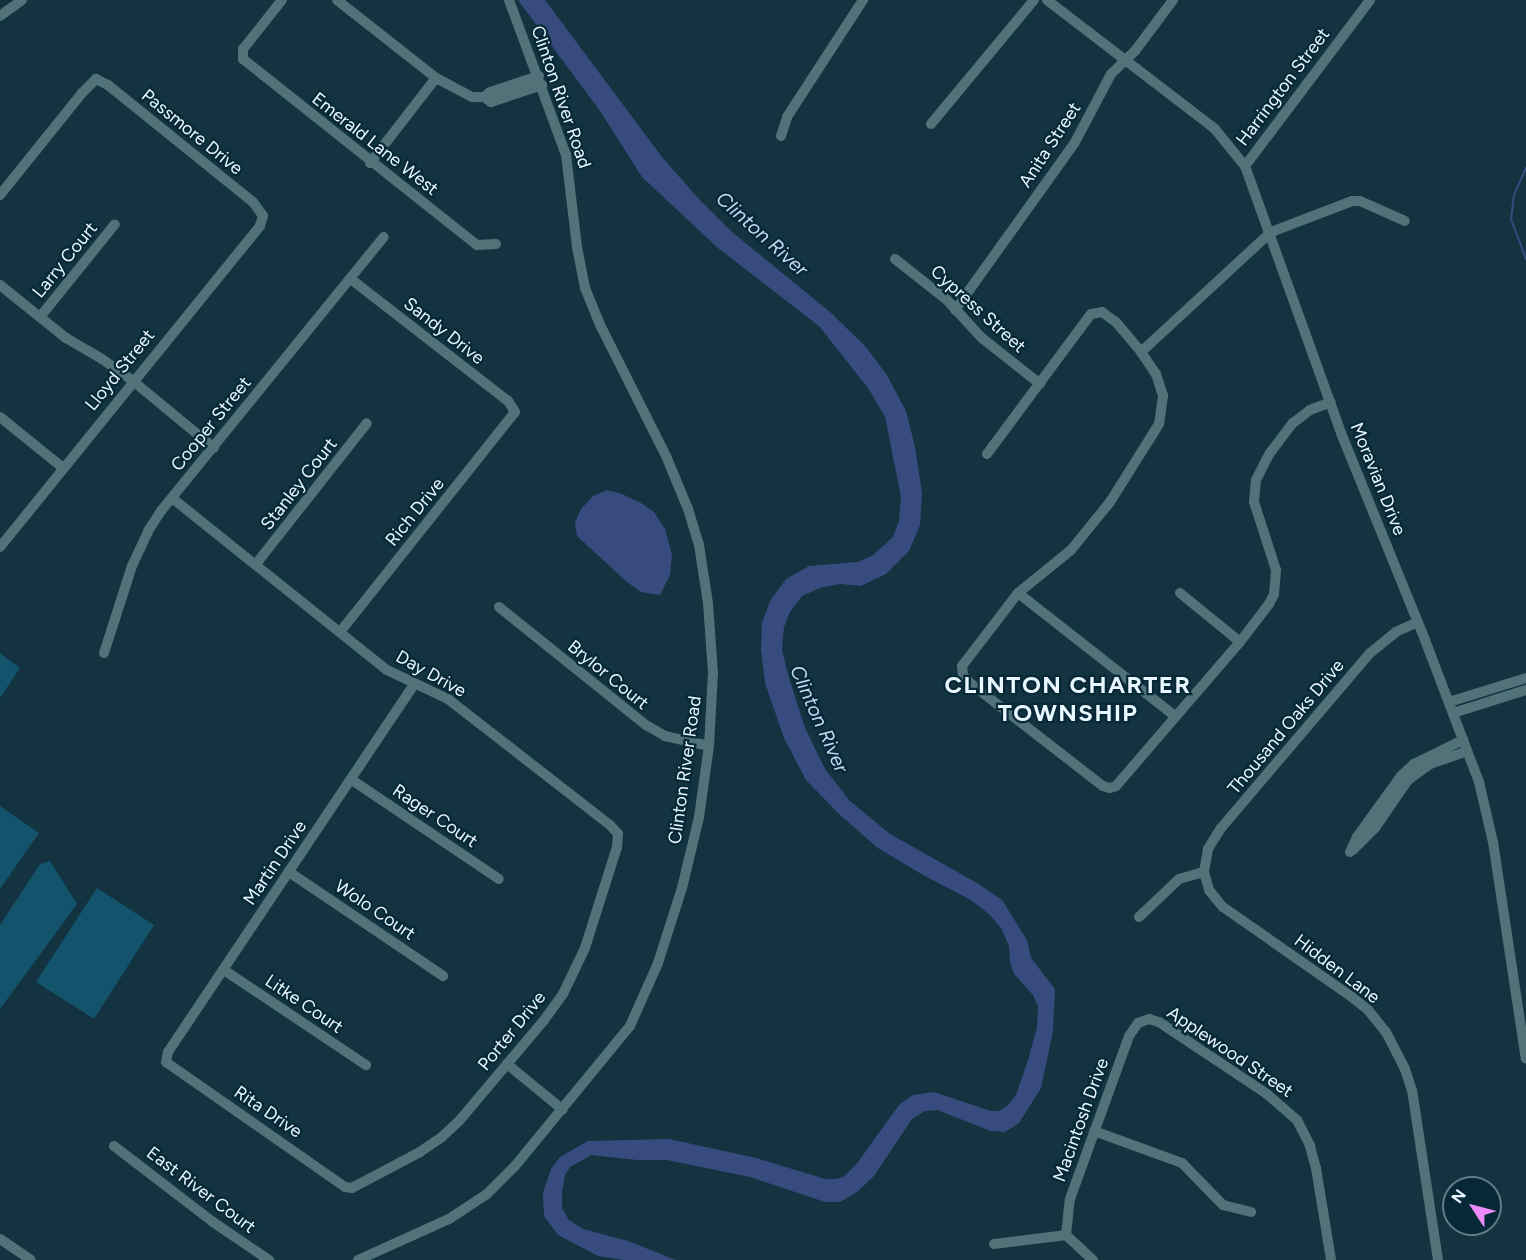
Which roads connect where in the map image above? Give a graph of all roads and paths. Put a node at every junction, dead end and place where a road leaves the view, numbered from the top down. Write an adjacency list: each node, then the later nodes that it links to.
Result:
1 (22, 0): 10 (street)
2 (282, 0): 16 (street, Emerald Lane West)
3 (337, 0): 12 (street)
4 (509, 0): 13 (street, Clinton River Road)
5 (863, 0): 15 (street)
6 (1034, 0): 14 (street)
7 (1047, 0): 11 (street, Moravian Drive)
8 (1173, 0): 11 (street, Anita Street)
9 (1370, 0): 17 (street, Harrington Street)
10 (0, 16)
11 (1124, 61): 17 (street, Moravian Drive); 28 (street, Anita Street)
12 (436, 78): 13 (street); 16 (street)
13 (540, 81): 56 (street, Clinton River Road)
14 (932, 124)
15 (781, 136)
16 (370, 162): 24 (street, Emerald Lane West)
17 (1245, 166): 22 (street, Moravian Drive)
18 (0, 195): 19 (street, Passmore Drive)
19 (263, 214): 31 (street, Lloyd Street)
20 (1405, 221): 22 (street)
21 (115, 224): 29 (street, Larry Court)
22 (1271, 232): 30 (street); 33 (street, Moravian Drive)
23 (384, 237): 26 (street, Cooper Street)
24 (496, 244)
25 (895, 259): 28 (street, Cypress Street)
26 (351, 279): 34 (street, Sandy Drive); 37 (street, Cooper Street)
27 (0, 285): 29 (street)
28 (955, 310): 32 (street, Cypress Street)
29 (40, 317): 31 (street)
30 (1141, 352): 32 (street); 43 (street)
31 (133, 381): 37 (street); 39 (street, Lloyd Street)
32 (1040, 384): 38 (street)
33 (1331, 402): 46 (street, Moravian Drive); 48 (street)
34 (515, 412): 47 (street, Rich Drive)
35 (0, 417): 39 (street)
36 (367, 423): 42 (street, Stanley Court)
37 (214, 448): 40 (street, Cooper Street)
38 (987, 454)
39 (63, 468): 41 (street, Lloyd Street)
40 (172, 498): 42 (street, Day Drive); 49 (street, Cooper Street)
41 (0, 547)
42 (256, 564): 47 (street, Day Drive)
43 (1018, 593): 54 (street); 54 (street)
44 (1180, 593): 48 (street)
45 (499, 607): 56 (street, Brylor Court)
46 (1418, 622): 53 (street, Moravian Drive); 63 (street, Thousand Oaks Drive)
47 (340, 632): 51 (street, Day Drive)
48 (1240, 642): 54 (street)
49 (104, 654)
50 (1526, 678): 53 (street)
51 (414, 684): 59 (street, Martin Drive); 61 (street, Day Drive)
52 (1526, 690): 53 (street)
53 (1451, 707): 55 (street, Moravian Drive)
54 (1175, 717)
55 (1463, 740): 57 (street, Moravian Drive); 58 (street)
56 (709, 746): 74 (street, Clinton River Road)
57 (1467, 751): 58 (street); 68 (street, Moravian Drive)
58 (1437, 756): 60 (street)
59 (352, 780): 62 (street, Martin Drive); 64 (street, Rager Court)
60 (1378, 816)
61 (618, 834): 72 (street, Porter Drive)
62 (289, 872): 66 (street, Martin Drive); 67 (street, Wolo Court)
63 (1204, 872): 65 (street); 87 (street, Hidden Lane)
64 (499, 879)
65 (1139, 917)
66 (224, 970): 71 (street, Martin Drive); 73 (street, Litke Court)
67 (443, 976)
68 (1520, 982): 70 (street, Moravian Drive)
69 (1140, 1021): 75 (street, Macintosh Drive); 86 (street, Applewood Street)
70 (1526, 1059)
71 (166, 1062): 77 (street, Rita Drive)
72 (507, 1064): 74 (street); 77 (street, Porter Drive)
73 (366, 1065)
74 (563, 1110): 84 (street, Clinton River Road)
75 (1094, 1131): 78 (street); 79 (street, Macintosh Drive)
76 (114, 1146): 83 (street, East River Court)
77 (352, 1188)
78 (1251, 1212)
79 (1066, 1235): 81 (street); 85 (street)
80 (0, 1239): 82 (street)
81 (994, 1244)
82 (31, 1260)
83 (269, 1260)
84 (358, 1260)
85 (1093, 1260)
86 (1331, 1260)
87 (1438, 1260)

